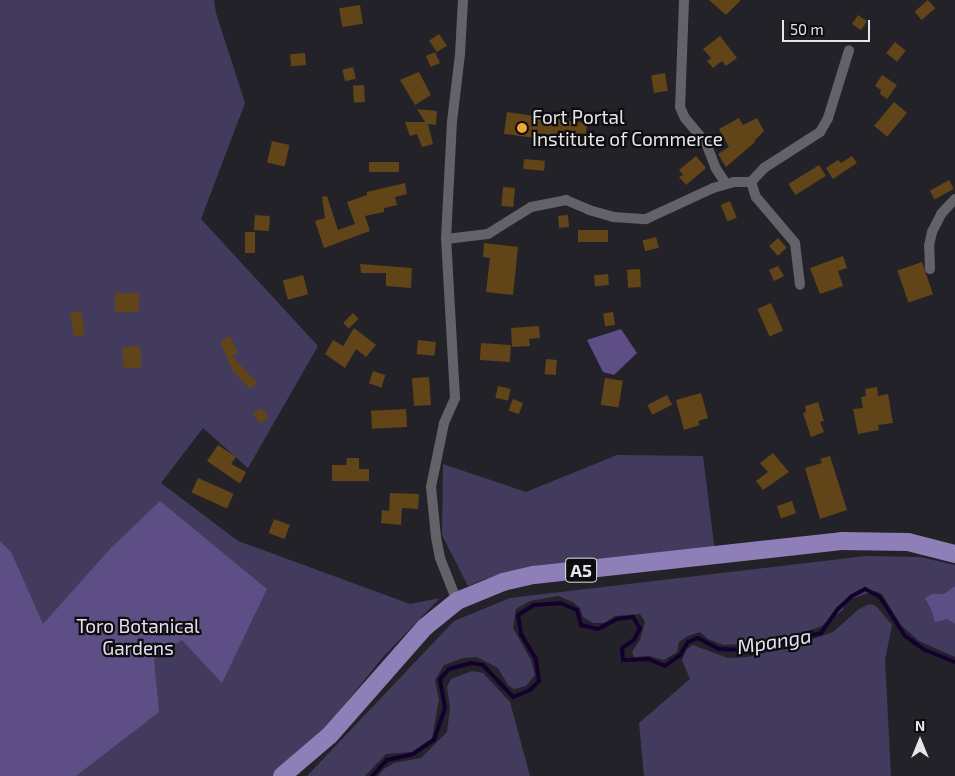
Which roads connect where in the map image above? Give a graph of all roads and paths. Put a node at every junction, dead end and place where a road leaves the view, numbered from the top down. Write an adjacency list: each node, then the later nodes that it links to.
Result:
1 (463, 0): 7 (street)
2 (684, 0): 5 (street)
3 (849, 50): 4 (street)
4 (751, 182): 5 (street); 9 (street)
5 (726, 184): 7 (street)
6 (955, 199): 8 (street)
7 (446, 239): 11 (street)
8 (930, 269)
9 (800, 285)
10 (955, 554): 11 (highway, A5)
11 (457, 601): 12 (highway, A5)
12 (282, 776)

